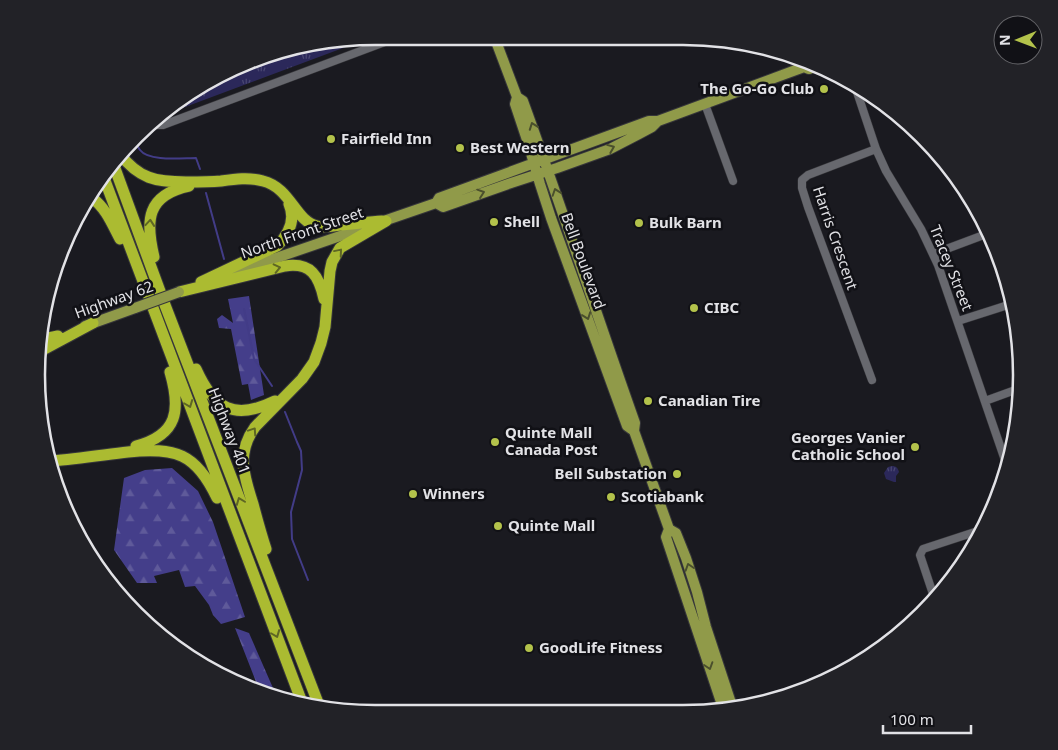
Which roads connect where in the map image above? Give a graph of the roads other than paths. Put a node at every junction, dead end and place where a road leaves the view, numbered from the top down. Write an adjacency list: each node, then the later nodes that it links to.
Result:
1 (377, 45): 8 (street)
2 (497, 45): 5 (main road, Bell Boulevard)
3 (803, 68): 6 (main road, North Front Street)
4 (858, 96): 9 (street, Tracey Street)
5 (517, 97): 11 (main road, Bell Boulevard, one-way to 5); 12 (main road, Bell Boulevard)
6 (705, 104): 7 (main road, North Front Street); 16 (street)
7 (658, 121): 11 (main road, North Front Street); 14 (main road, North Front Street, one-way to 7)
8 (159, 125)
9 (876, 149): 24 (street, Tracey Street); 35 (street, Harris Crescent)
10 (125, 159): 17 (highway)
11 (545, 159): 12 (main road, North Front Street); 14 (main road, Bell Boulevard)
12 (534, 164): 15 (main road, Bell Boulevard); 21 (main road, North Front Street)
13 (116, 171): 28 (highway, Highway 401)
14 (549, 171): 15 (main road, North Front Street); 39 (main road, Bell Boulevard, one-way to 14)
15 (537, 175): 21 (main road, North Front Street, one-way to 15); 39 (main road, Bell Boulevard, one-way to 39)
16 (733, 181)
17 (208, 182): 19 (highway); 28 (highway, one-way to 17)
18 (106, 184): 25 (highway, Highway 401)
19 (282, 191): 22 (highway); 26 (highway)
20 (95, 200): 25 (highway)
21 (436, 203): 22 (main road, North Front Street)
22 (386, 221): 26 (main road, North Front Street); 29 (highway, one-way to 22)
23 (982, 236): 24 (street)
24 (933, 254): 30 (street, Tracey Street)
25 (145, 288): 40 (highway); 45 (highway, Highway 401, one-way to 45)
26 (179, 292): 29 (highway, one-way to 29); 31 (main road, Highway 62, bridge)
27 (1006, 306): 30 (street)
28 (167, 310): 37 (highway); 47 (highway, Highway 401, one-way to 28)
29 (326, 315): 37 (highway)
30 (958, 321): 38 (street, Tracey Street)
31 (93, 323): 32 (main road, Highway 62); 34 (highway)
32 (58, 336): 33 (highway)
33 (47, 339)
34 (46, 348)
35 (872, 380)
36 (1012, 391): 38 (street)
37 (284, 397): 47 (highway, one-way to 37)
38 (985, 401): 41 (street, Tracey Street)
39 (634, 431): 43 (main road, Bell Boulevard)
40 (102, 454): 42 (highway); 45 (highway)
41 (1003, 455)
42 (56, 460)
43 (669, 529): 50 (main road, Bell Boulevard, one-way to 43); 51 (main road, Bell Boulevard, one-way to 51)
44 (973, 533): 46 (street)
45 (258, 589): 48 (highway, Highway 401, one-way to 48)
46 (932, 592)
47 (289, 629): 49 (highway, Highway 401)
48 (300, 696)
49 (317, 700)
50 (730, 701)
51 (721, 702)

